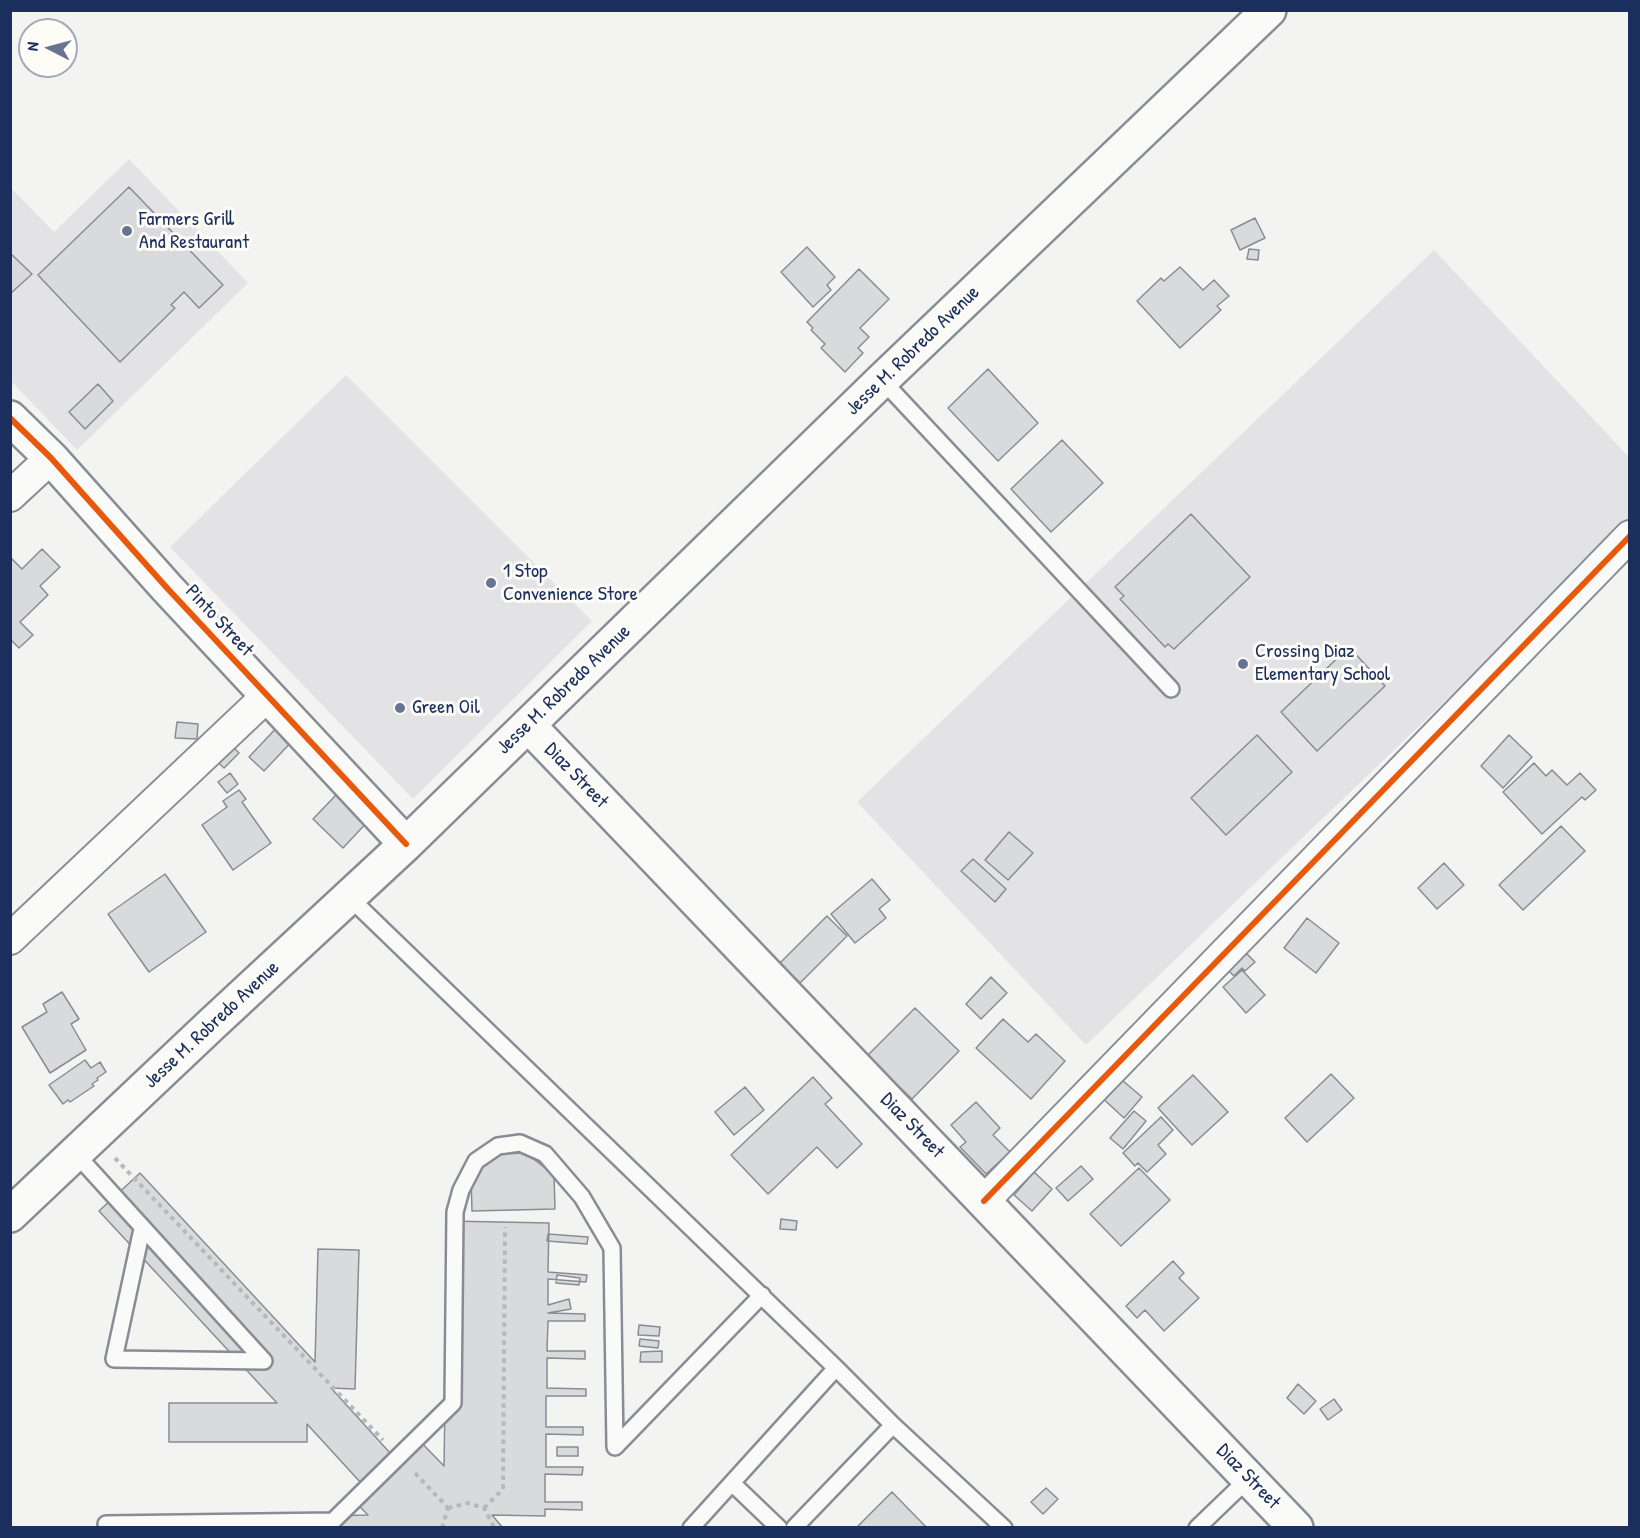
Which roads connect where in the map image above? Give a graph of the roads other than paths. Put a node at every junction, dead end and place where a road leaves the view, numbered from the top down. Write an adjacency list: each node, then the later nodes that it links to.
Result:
1 (1269, 10): 2 (main road, Jesse M. Robredo Avenue)
2 (882, 380): 7 (lane); 9 (main road, Jesse M. Robredo Avenue)
3 (10, 418): 4 (main road, Pinto Street)
4 (51, 458): 5 (street); 8 (main road, Pinto Street)
5 (10, 496)
6 (1629, 536): 14 (street)
7 (1171, 689)
8 (267, 696): 10 (main road, Pinto Street); 12 (street)
9 (528, 725): 10 (main road, Jesse M. Robredo Avenue); 14 (main road, Diaz Street)
10 (406, 844): 11 (main road, Jesse M. Robredo Avenue)
11 (349, 897): 13 (main road, Jesse M. Robredo Avenue); 17 (lane)
12 (10, 939)
13 (85, 1145): 15 (main road, Jesse M. Robredo Avenue); 16 (lane)
14 (984, 1201): 20 (main road, Diaz Street)
15 (10, 1215)
16 (142, 1229): 16 (lane)
17 (762, 1295): 18 (lane); 22 (lane)
18 (836, 1368): 19 (lane); 21 (lane)
19 (893, 1425): 25 (lane); 26 (lane)
20 (1249, 1478): 27 (lane); 28 (main road, Diaz Street)
21 (732, 1483): 23 (lane); 24 (lane)
22 (106, 1524)
23 (691, 1527)
24 (779, 1527)
25 (794, 1527)
26 (1004, 1527)
27 (1197, 1527)
28 (1296, 1527)

